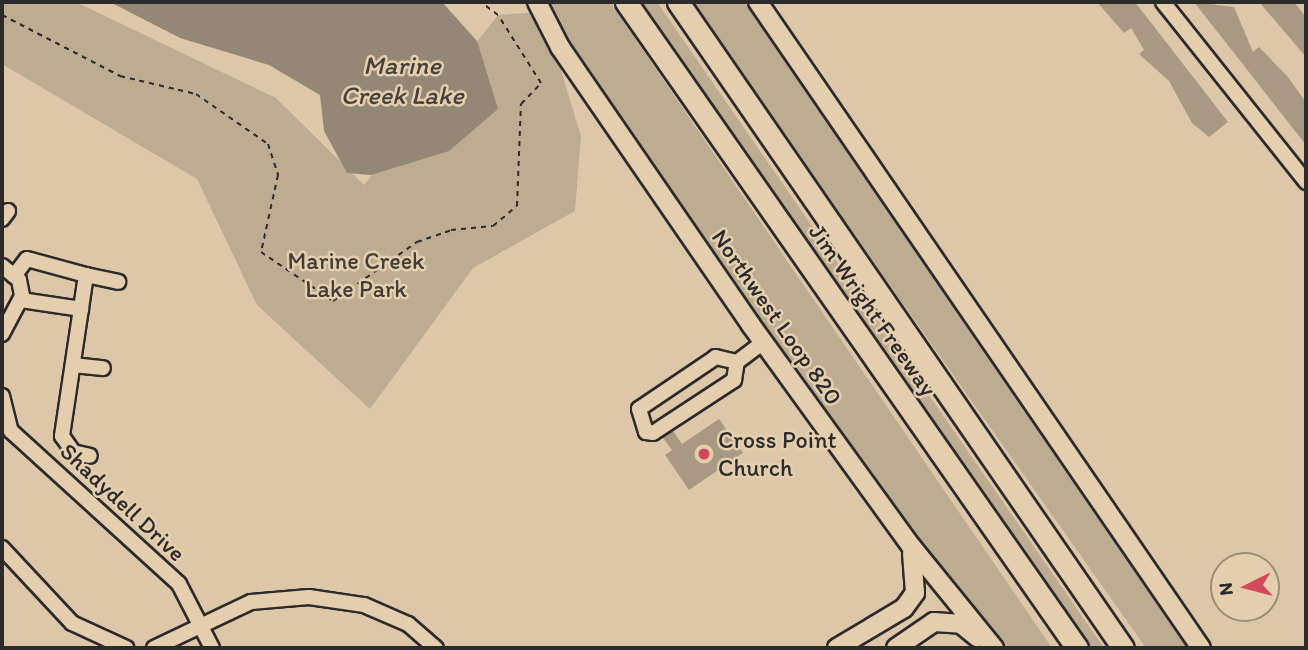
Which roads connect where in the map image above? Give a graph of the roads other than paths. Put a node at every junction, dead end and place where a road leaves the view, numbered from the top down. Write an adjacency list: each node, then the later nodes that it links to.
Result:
1 (537, 2): 14 (main road, Northwest Loop 820)
2 (626, 2): 32 (highway, Jim Wright Freeway)
3 (678, 2): 22 (highway, Jim Wright Freeway)
4 (758, 2): 35 (main road)
5 (1163, 2): 6 (street)
6 (1306, 182)
7 (2, 266): 9 (street)
8 (86, 275): 9 (street); 10 (street); 12 (street)
9 (14, 276): 11 (street)
10 (118, 282)
11 (21, 300): 12 (street); 13 (street)
12 (81, 309): 16 (street)
13 (2, 334)
14 (764, 342): 15 (street); 20 (main road, Northwest Loop 820)
15 (737, 362): 15 (street)
16 (73, 365): 17 (street); 19 (street)
17 (103, 368)
18 (2, 396): 23 (street, Shadydell Drive)
19 (90, 456)
20 (911, 546): 28 (main road); 31 (main road, Northwest Loop 820)
21 (2, 548): 24 (street)
22 (1093, 604): 33 (highway, Jim Wright Freeway); 34 (highway)
23 (201, 621): 25 (street); 26 (street, Shadydell Drive); 27 (street)
24 (126, 648)
25 (154, 648)
26 (212, 648)
27 (436, 648)
28 (837, 648)
29 (896, 648): 30 (main road)
30 (986, 648)
31 (994, 648)
32 (1077, 648)
33 (1123, 648)
34 (1137, 648)
35 (1201, 648)

